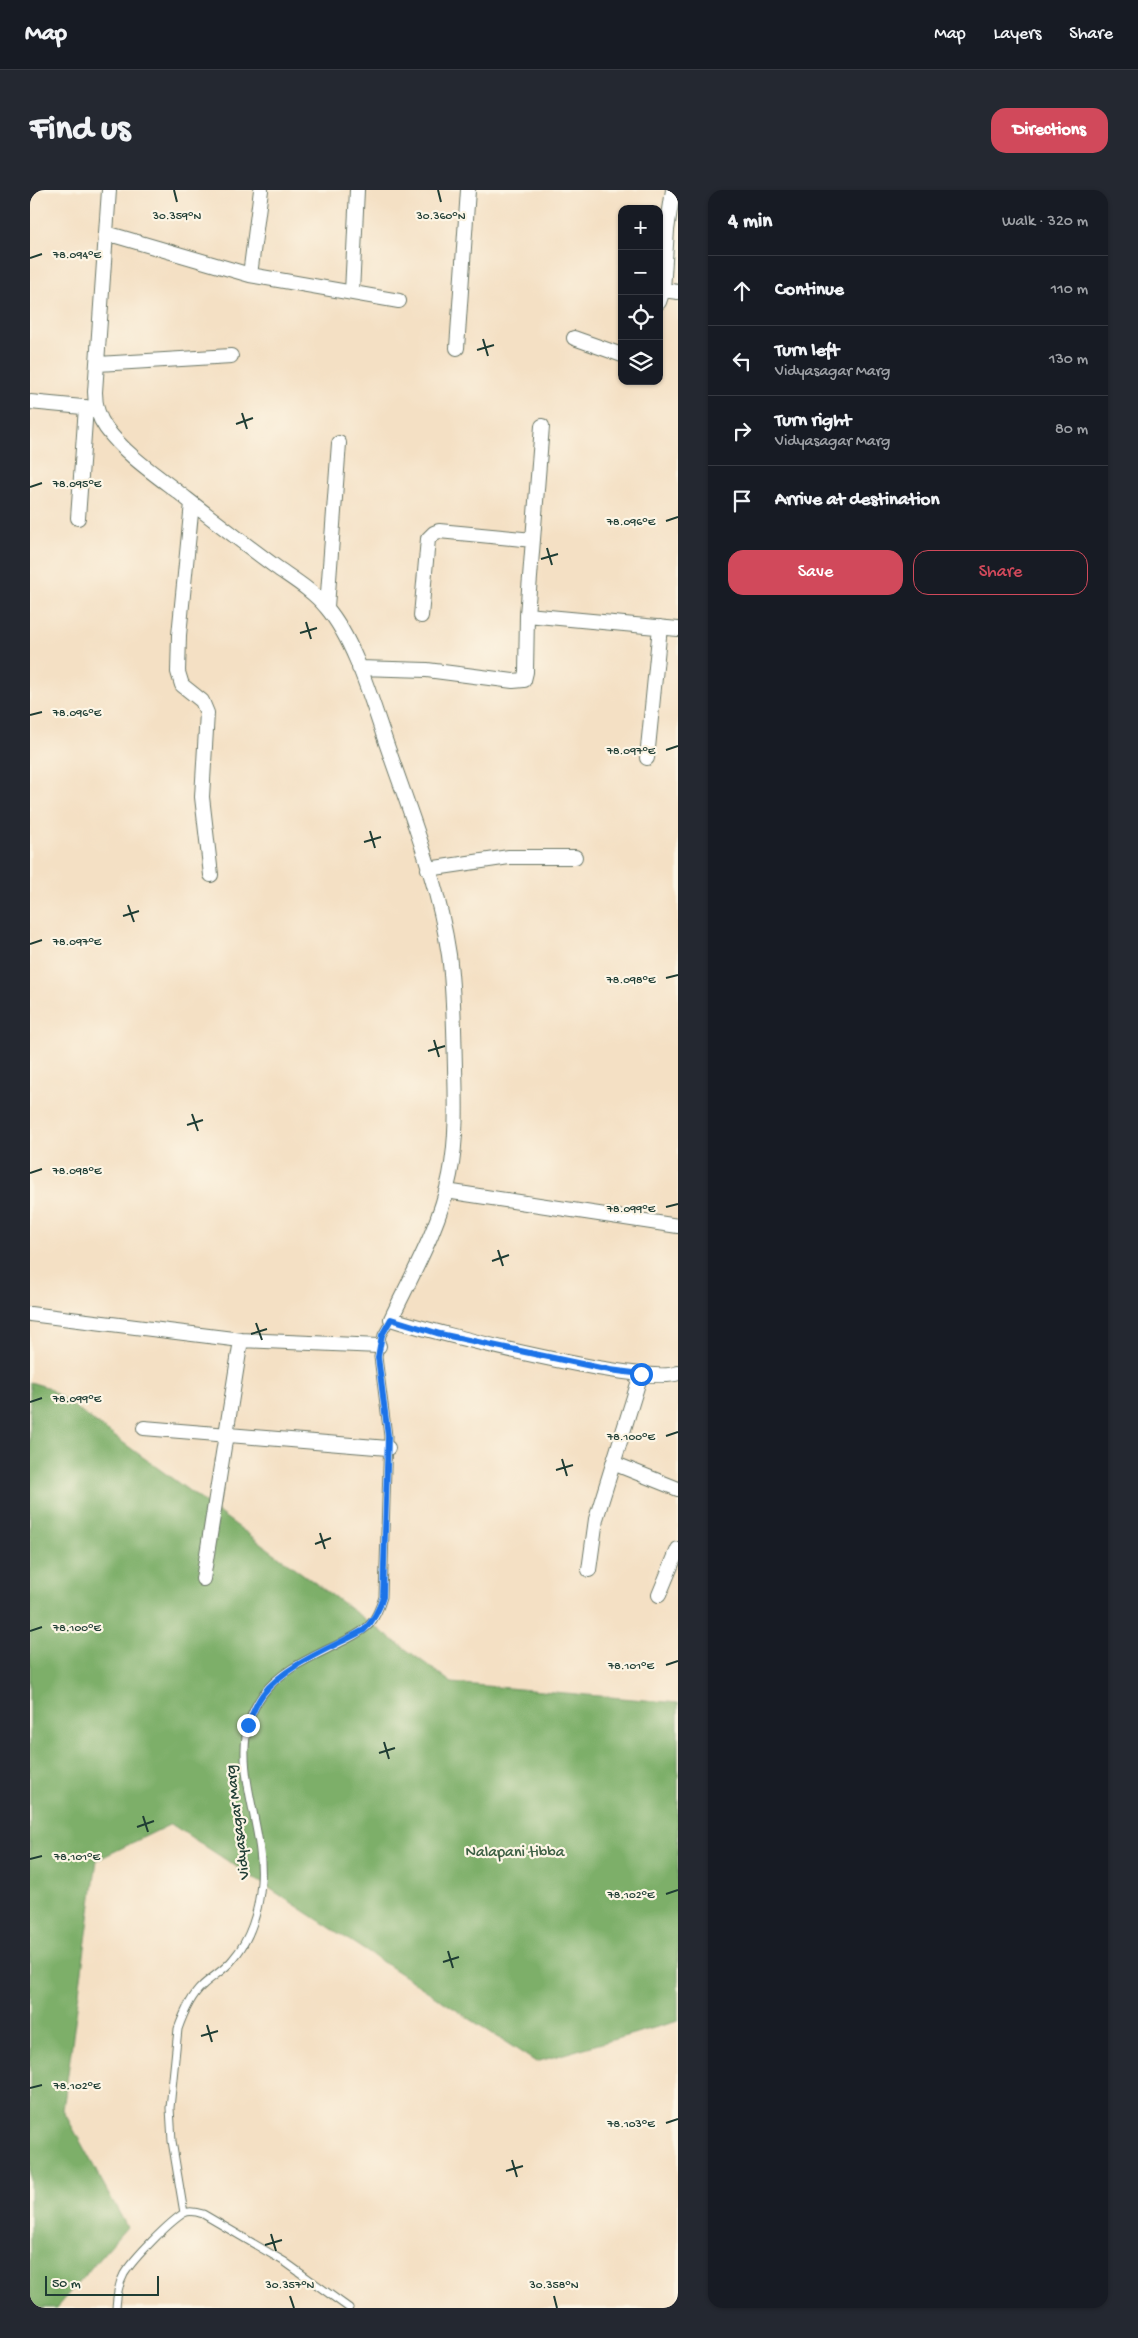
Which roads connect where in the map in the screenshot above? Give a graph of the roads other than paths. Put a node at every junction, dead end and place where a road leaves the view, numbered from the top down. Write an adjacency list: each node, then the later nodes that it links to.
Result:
1 (109, 190): 6 (street)
2 (261, 190): 7 (street)
3 (357, 190): 8 (street)
4 (468, 190): 14 (street)
5 (674, 190): 10 (street)
6 (106, 233): 7 (street); 17 (street)
7 (250, 274): 8 (street)
8 (352, 292): 12 (street)
9 (678, 292): 11 (street)
10 (661, 295)
11 (663, 296)
12 (399, 301)
13 (574, 338): 15 (street)
14 (457, 348)
15 (618, 354)
16 (231, 356): 17 (street)
17 (98, 364): 19 (street)
18 (30, 402): 19 (street)
19 (91, 408): 22 (street); 23 (street)
20 (542, 426): 24 (street)
21 (339, 443): 25 (street)
22 (192, 503): 25 (street); 34 (street)
23 (78, 518)
24 (533, 540): 26 (street); 27 (street)
25 (327, 607): 30 (street)
26 (527, 615): 28 (street); 30 (street)
27 (421, 616)
28 (660, 627): 29 (street); 31 (street)
29 (678, 629)
30 (359, 668): 33 (street)
31 (647, 758)
32 (575, 857): 33 (street)
33 (428, 869): 35 (street)
34 (211, 875)
35 (446, 1191): 36 (street); 38 (street)
36 (678, 1226)
37 (30, 1314): 39 (street)
38 (391, 1319): 40 (lane, Vidyasagar Marg); 42 (street)
39 (241, 1340): 40 (street); 44 (street)
40 (379, 1346): 45 (lane, Vidyasagar Marg)
41 (678, 1373): 42 (street)
42 (641, 1374): 46 (street)
43 (144, 1428): 44 (street)
44 (226, 1435): 45 (street); 50 (street)
45 (388, 1448): 52 (lane, Vidyasagar Marg)
46 (612, 1463): 47 (street); 49 (street)
47 (678, 1489)
48 (678, 1549): 51 (street)
49 (589, 1570)
50 (202, 1579)
51 (659, 1595)
52 (184, 2213): 53 (lane); 54 (lane)
53 (116, 2308)
54 (349, 2308)

